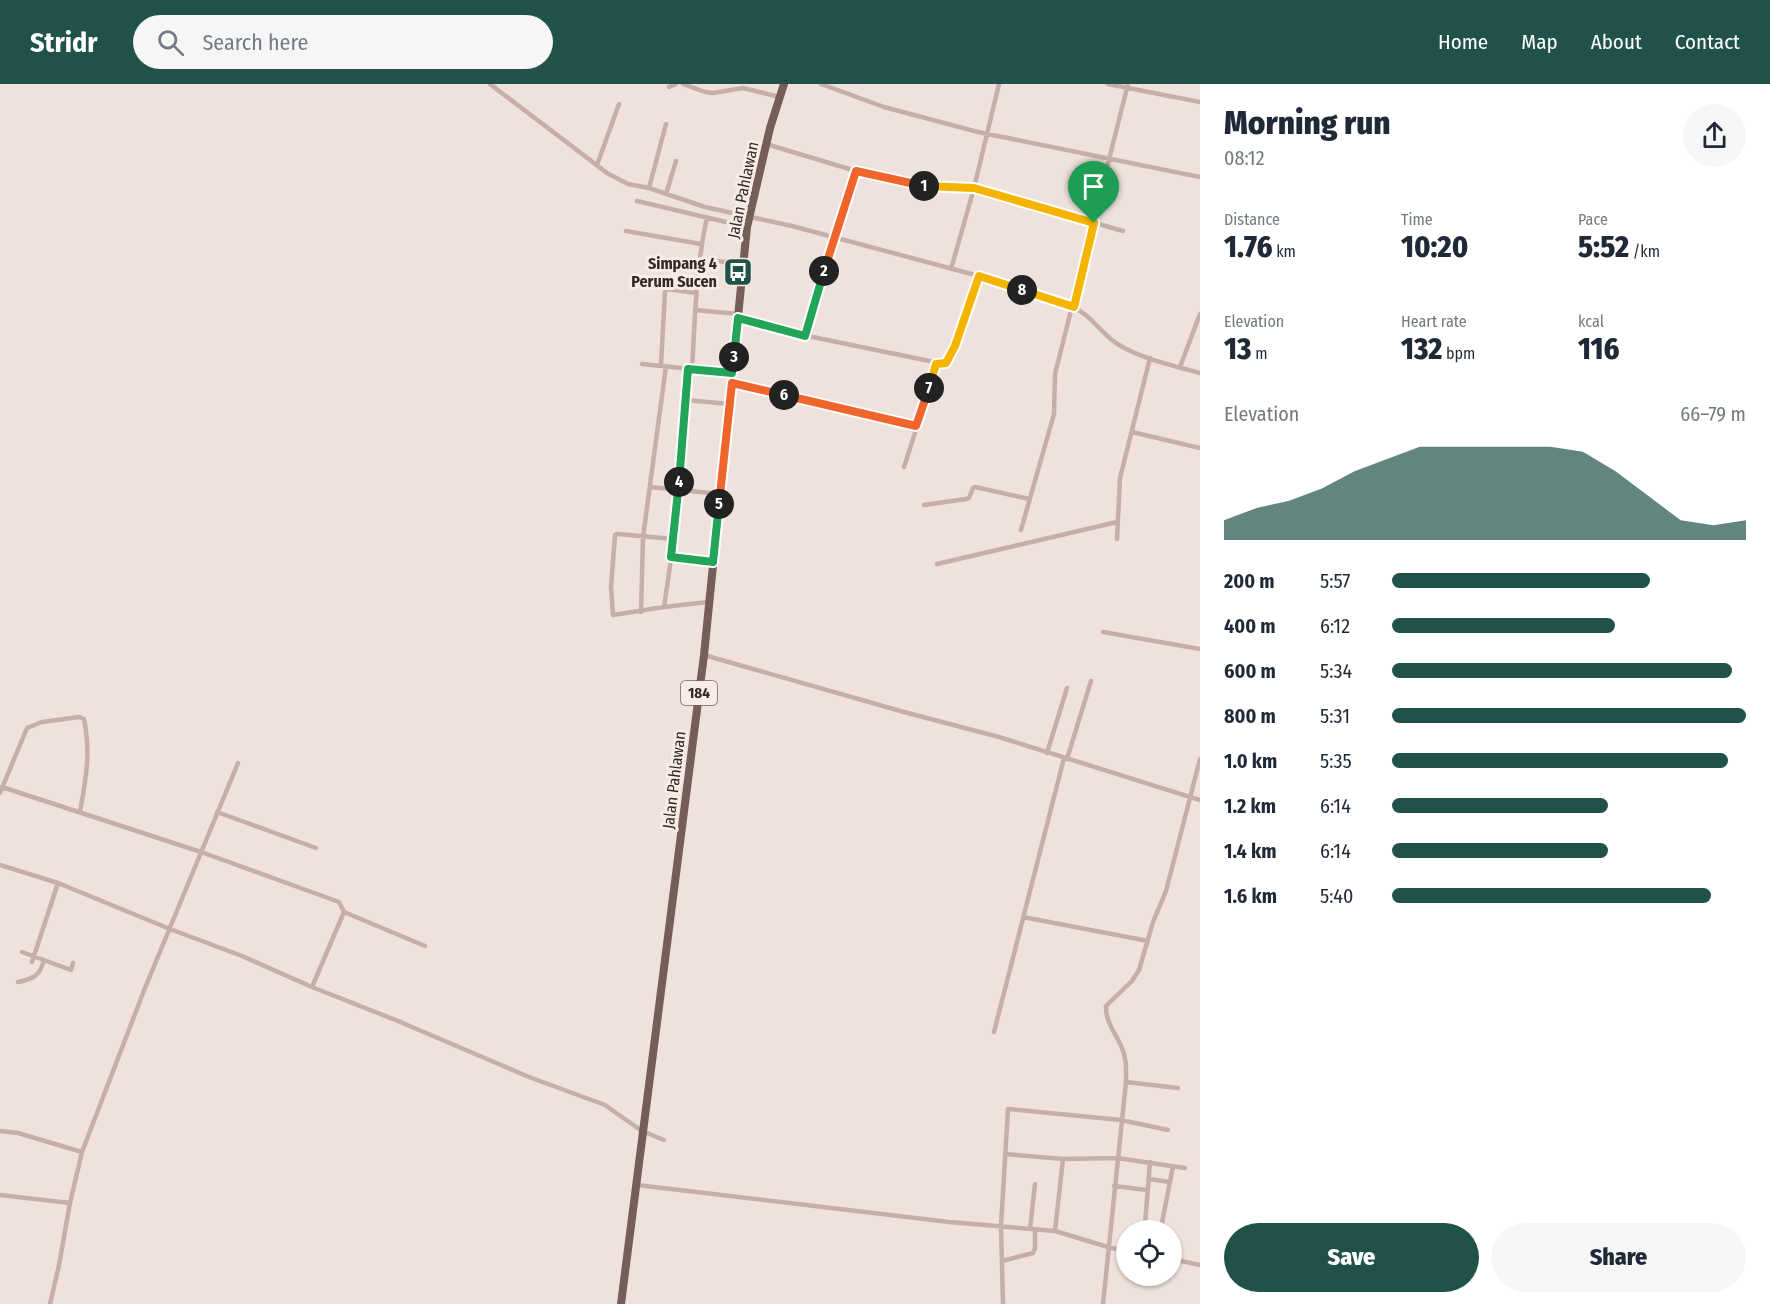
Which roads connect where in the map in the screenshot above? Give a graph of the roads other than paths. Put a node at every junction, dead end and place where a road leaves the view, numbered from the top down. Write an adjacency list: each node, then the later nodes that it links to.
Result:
1 (490, 84): 18 (street)
2 (676, 84): 9 (street)
3 (683, 84): 10 (street)
4 (784, 84): 10 (main road, Jalan Pahlawan / 184)
5 (821, 84): 14 (street)
6 (999, 84): 14 (street)
7 (1108, 84): 8 (street)
8 (1128, 86): 11 (street); 16 (street)
9 (669, 87)
10 (780, 97): 15 (main road, Jalan Pahlawan / 184)
11 (1200, 102)
12 (619, 104): 18 (street)
13 (666, 124): 21 (street)
14 (987, 134): 16 (street); 22 (street)
15 (766, 144): 19 (street); 26 (main road, Jalan Pahlawan / 184)
16 (1110, 158): 20 (street); 27 (street)
17 (676, 161): 23 (street)
18 (597, 165): 21 (street)
19 (856, 171): 22 (street); 31 (street)
20 (1200, 177)
21 (649, 188): 23 (street)
22 (974, 188): 27 (street); 35 (street)
23 (666, 194): 26 (street)
24 (637, 201): 25 (street)
25 (707, 217): 28 (street); 32 (street)
26 (749, 217): 28 (main road, Jalan Pahlawan / 184); 31 (street)
27 (1094, 223): 30 (street); 38 (street)
28 (747, 227): 34 (main road, Jalan Pahlawan / 184)
29 (626, 231): 32 (street)
30 (1123, 231)
31 (834, 238): 35 (street); 42 (street)
32 (701, 244): 33 (street)
33 (700, 259): 34 (street); 37 (street)
34 (742, 264): 41 (main road, Jalan Pahlawan / 184)
35 (951, 269): 36 (street)
36 (979, 276): 38 (street); 45 (street)
37 (696, 293): 39 (street); 46 (street)
38 (1074, 307): 43 (street); 61 (street)
39 (695, 310): 41 (street); 48 (street)
40 (1200, 314): 47 (street)
41 (738, 316): 42 (street); 49 (main road, Jalan Pahlawan / 184)
42 (805, 336): 45 (street)
43 (1150, 358): 47 (street); 55 (street)
44 (642, 364): 46 (street)
45 (936, 364): 54 (street)
46 (663, 366): 48 (street); 58 (street)
47 (1180, 367): 50 (street)
48 (690, 369): 49 (street); 52 (street)
49 (732, 373): 51 (main road, Jalan Pahlawan / 184)
50 (1200, 373)
51 (732, 383): 53 (main road, Jalan Pahlawan / 184); 54 (street)
52 (685, 400): 53 (street); 59 (street)
53 (730, 404): 60 (main road, Jalan Pahlawan / 184)
54 (916, 426): 57 (street)
55 (1132, 432): 56 (street); 63 (street)
56 (1200, 448)
57 (904, 467)
58 (650, 487): 59 (street); 65 (street)
59 (678, 490): 60 (street); 66 (street)
60 (720, 494): 69 (main road, Jalan Pahlawan / 184)
61 (1029, 499): 62 (street); 64 (street)
62 (924, 505)
63 (1117, 522): 67 (street); 70 (street)
64 (1021, 530)
65 (643, 537): 66 (street); 73 (street); 73 (street)
66 (674, 539): 68 (street)
67 (1117, 539)
68 (671, 557): 69 (street); 72 (street)
69 (713, 562): 71 (main road, Jalan Pahlawan / 184)
70 (937, 564)
71 (708, 602): 72 (street); 76 (main road, Jalan Pahlawan / 184)
72 (664, 608): 73 (street)
73 (641, 612)
74 (1103, 632): 75 (street)
75 (1200, 649)
76 (704, 655): 79 (street); 110 (main road, Jalan Pahlawan / 184)
77 (1090, 681): 80 (street)
78 (1067, 688): 79 (street)
79 (1047, 753): 80 (street)
80 (1065, 759): 85 (street); 94 (street)
81 (1200, 759): 85 (street)
82 (238, 763): 87 (street)
83 (2, 787): 84 (street); 88 (street); 88 (street)
84 (0, 793)
85 (1191, 798): 86 (street); 96 (street)
86 (1200, 800)
87 (217, 812): 89 (street); 90 (street)
88 (80, 813): 90 (street)
89 (315, 848)
90 (201, 852): 93 (street); 95 (street)
91 (0, 865): 92 (street)
92 (58, 884): 95 (street); 99 (street)
93 (344, 912): 97 (street); 103 (street)
94 (1023, 917): 96 (street); 104 (street)
95 (171, 930): 103 (street); 112 (street)
96 (1148, 941): 105 (street)
97 (425, 946)
98 (22, 952): 99 (street)
99 (33, 959): 100 (street)
100 (44, 960): 101 (street); 102 (street)
101 (73, 963)
102 (18, 982)
103 (312, 987): 110 (street)
104 (994, 1032)
105 (1126, 1082): 106 (street); 107 (street)
106 (1178, 1088)
107 (1121, 1120): 108 (street); 113 (street); 114 (street)
108 (1168, 1130)
109 (0, 1131): 112 (street)
110 (642, 1131): 111 (street); 122 (main road, Jalan Pahlawan / 184)
111 (664, 1140)
112 (82, 1152): 126 (street)
113 (1005, 1154): 115 (street); 129 (street)
114 (1117, 1158): 115 (street); 116 (street); 123 (street)
115 (1063, 1159): 131 (street)
116 (1150, 1162): 117 (street); 119 (street)
117 (1173, 1166): 118 (street); 120 (street)
118 (1185, 1168)
119 (1149, 1179): 120 (street); 124 (street)
120 (1170, 1182): 128 (street)
121 (1035, 1184): 130 (street)
122 (637, 1185): 129 (street); 138 (main road, Jalan Pahlawan / 184)
123 (1114, 1186): 124 (street); 132 (street)
124 (1148, 1190): 127 (street)
125 (0, 1195): 126 (street)
126 (70, 1203): 137 (street)
127 (1144, 1220)
128 (1163, 1220)
129 (1001, 1226): 130 (street); 134 (street)
130 (1032, 1229): 131 (street); 134 (street)
131 (1055, 1231): 132 (street)
132 (1108, 1247): 133 (street); 140 (street)
133 (1116, 1249)
134 (1002, 1261): 139 (street)
135 (1182, 1261): 136 (street)
136 (1200, 1265)
137 (50, 1304)
138 (621, 1304)
139 (1003, 1304)
140 (1102, 1304)

